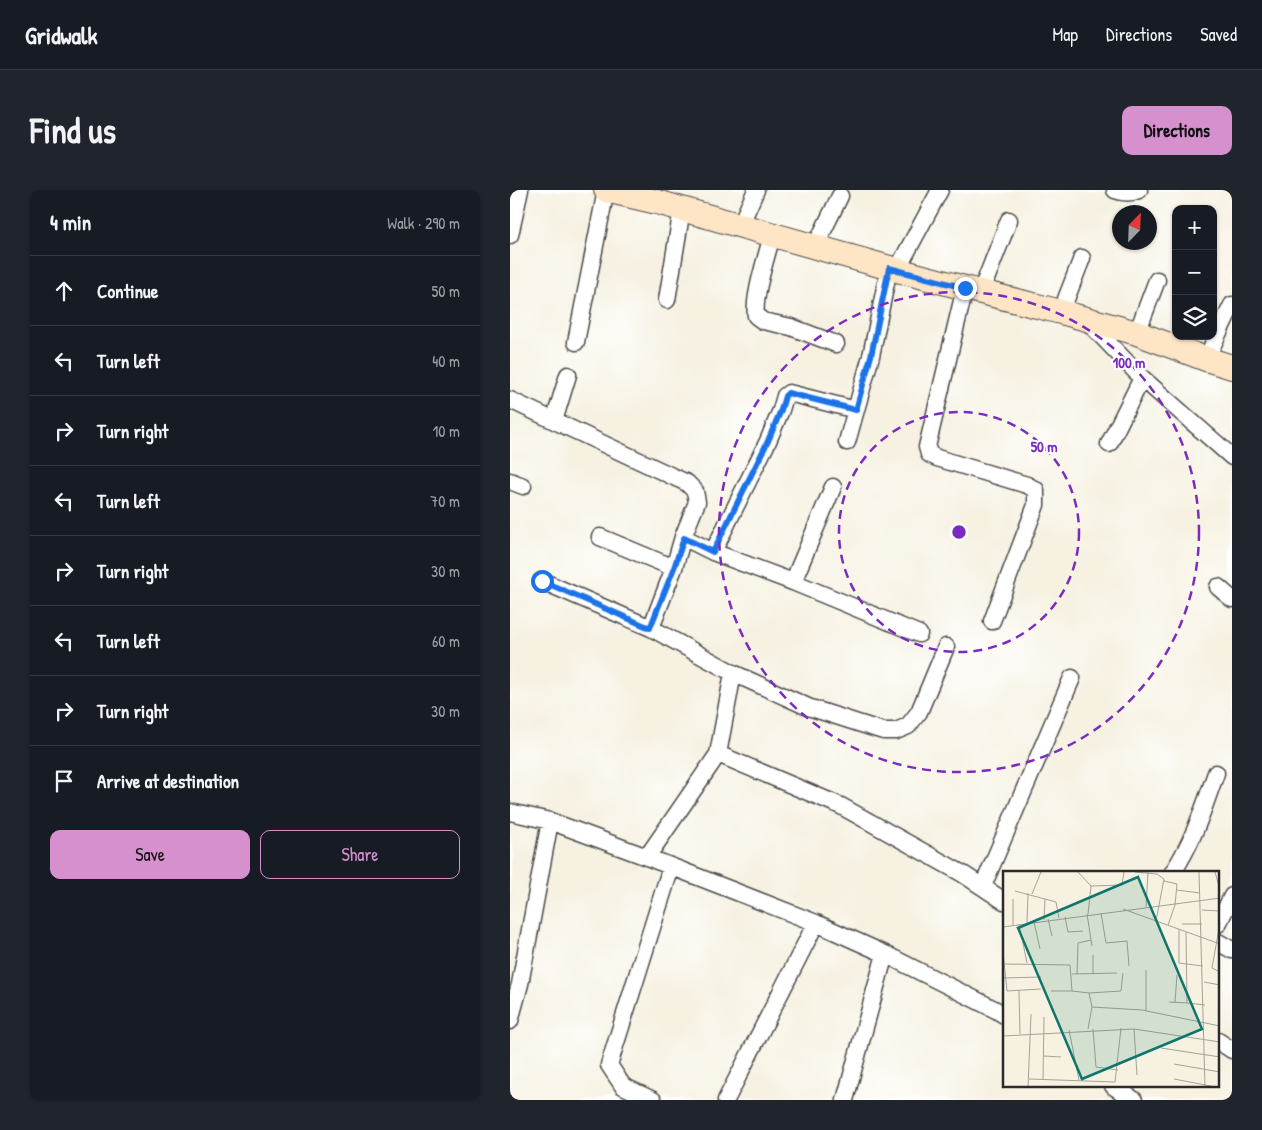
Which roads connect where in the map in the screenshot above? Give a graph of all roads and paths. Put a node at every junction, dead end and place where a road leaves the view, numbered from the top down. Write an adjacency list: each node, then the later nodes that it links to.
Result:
1 (520, 190): 12 (street)
2 (606, 190): 7 (street); 24 (street)
3 (756, 190): 11 (street)
4 (940, 190): 16 (street)
5 (1115, 190): 6 (street)
6 (1138, 190)
7 (660, 196): 9 (street)
8 (840, 196): 14 (street)
9 (682, 209): 11 (street); 19 (street)
10 (1008, 220): 18 (street)
11 (740, 226): 13 (street)
12 (510, 235)
13 (772, 235): 14 (street); 25 (street)
14 (816, 247): 16 (street)
15 (1082, 258): 21 (street)
16 (893, 269): 18 (street); 31 (street)
17 (1157, 280): 23 (street)
18 (973, 290): 21 (street); 45 (street)
19 (667, 300)
20 (1232, 305): 26 (street)
21 (1061, 312): 22 (street)
22 (1084, 319): 23 (street); 29 (street)
23 (1137, 333): 26 (street)
24 (576, 342)
25 (836, 344)
26 (1206, 358): 27 (street)
27 (1232, 367)
28 (568, 375): 32 (street)
29 (1142, 378): 34 (street); 35 (street)
30 (510, 400): 32 (street)
31 (856, 410): 33 (street); 39 (street)
32 (554, 421): 38 (street)
33 (847, 442)
34 (1110, 444)
35 (1231, 453)
36 (832, 487): 42 (street)
37 (600, 537): 40 (street)
38 (684, 538): 39 (street); 40 (street)
39 (713, 552): 42 (street)
40 (674, 568): 46 (street)
41 (542, 581): 46 (street)
42 (793, 582): 47 (street)
43 (1218, 587): 44 (street)
44 (1232, 599)
45 (992, 621)
46 (650, 628): 49 (street)
47 (919, 634)
48 (946, 647): 49 (street)
49 (733, 673): 51 (street)
50 (1072, 678): 58 (street)
51 (718, 754): 55 (street); 58 (street)
52 (1216, 773): 57 (street)
53 (510, 812): 54 (street)
54 (550, 821): 55 (street); 67 (street)
55 (648, 857): 56 (street)
56 (671, 867): 62 (street); 71 (street)
57 (1174, 871)
58 (983, 886): 60 (street)
59 (1232, 896): 61 (street)
60 (1003, 900)
61 (1220, 920)
62 (816, 923): 65 (street); 72 (street)
63 (1220, 943): 64 (street)
64 (1232, 950)
65 (885, 954): 66 (street); 73 (street)
66 (1003, 1014)
67 (510, 1021)
68 (1220, 1042): 69 (street)
69 (1232, 1050)
70 (1116, 1088): 74 (street)
71 (653, 1100)
72 (726, 1100)
73 (845, 1100)
74 (1134, 1100)

